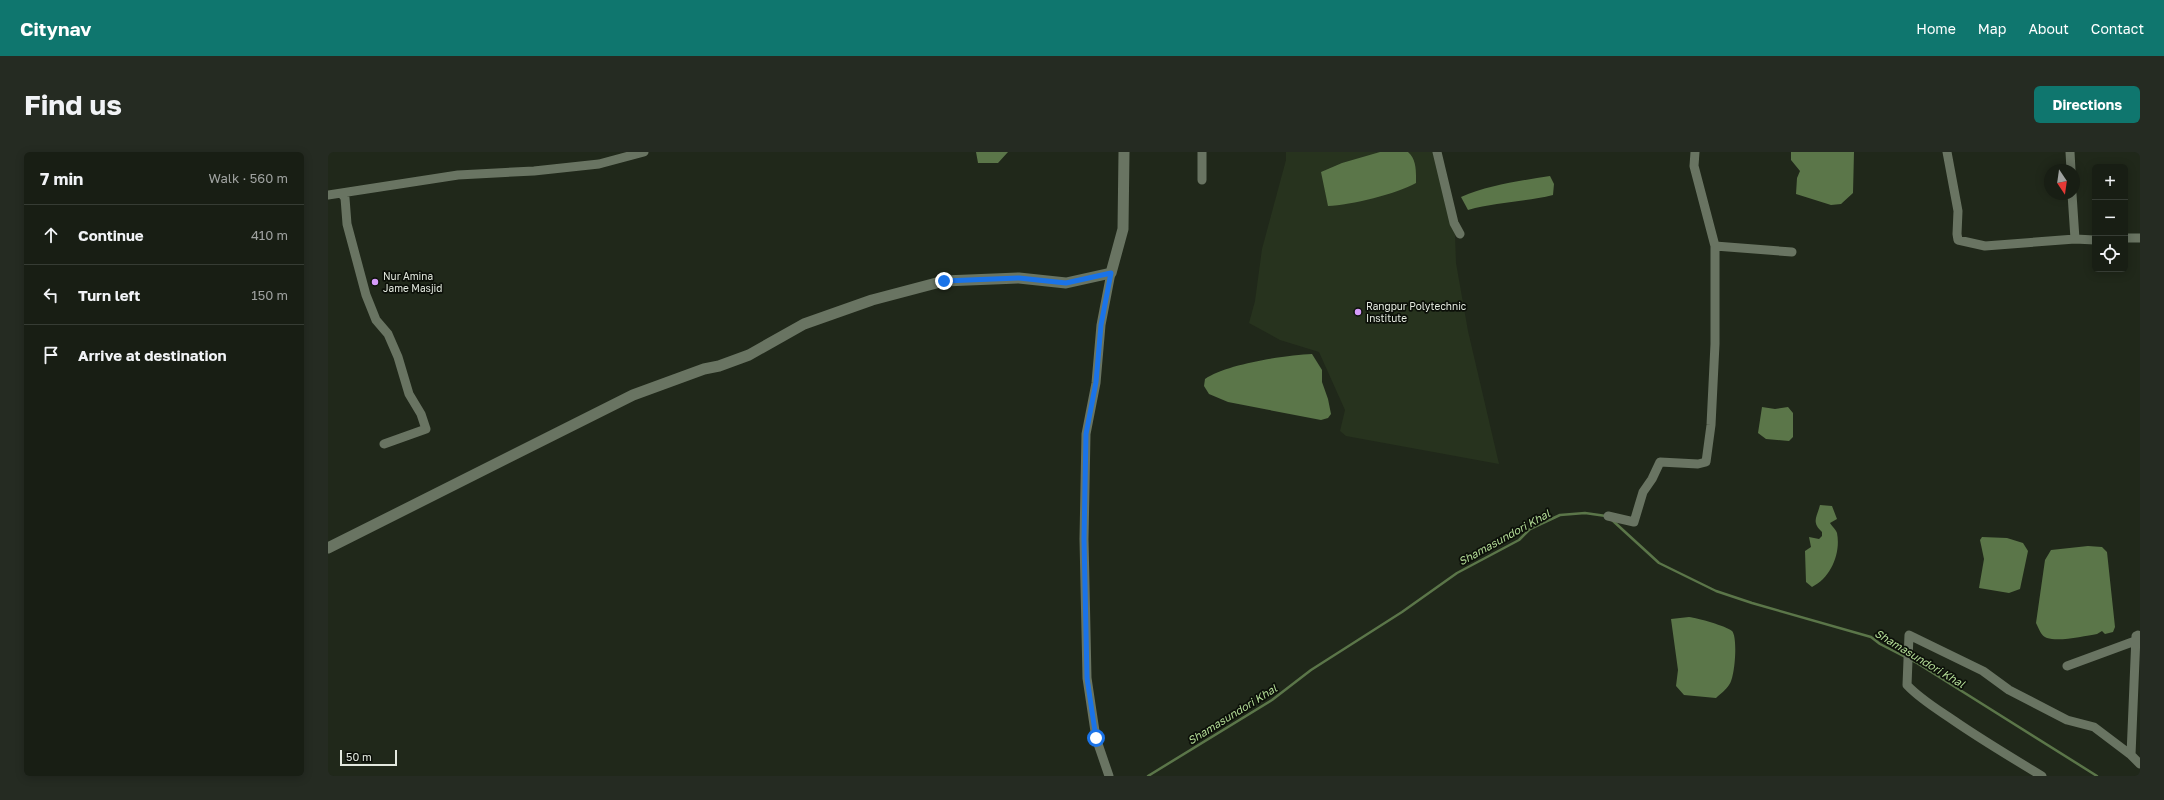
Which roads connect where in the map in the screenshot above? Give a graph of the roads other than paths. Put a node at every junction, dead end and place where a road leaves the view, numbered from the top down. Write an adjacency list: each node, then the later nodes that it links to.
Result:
1 (644, 152): 10 (street)
2 (1124, 152): 20 (main road)
3 (1202, 152): 9 (street)
4 (1437, 152): 13 (street)
5 (1695, 152): 18 (street)
6 (1947, 152): 16 (street)
7 (2070, 152): 8 (street)
8 (2071, 164)
9 (1202, 180)
10 (342, 194): 11 (street); 21 (street)
11 (328, 195)
12 (2072, 200): 16 (street)
13 (1460, 234)
14 (2128, 238): 15 (street)
15 (2140, 238)
16 (2075, 239): 17 (street)
17 (2092, 240)
18 (1715, 246): 19 (street); 22 (street)
19 (1792, 252)
20 (1111, 273): 23 (main road); 28 (street)
21 (384, 444)
22 (1608, 516)
23 (328, 548)
24 (2138, 635): 25 (street); 26 (street)
25 (2067, 666)
26 (2131, 755): 27 (street); 29 (street)
27 (2140, 764)
28 (1109, 776)
29 (2042, 776)

